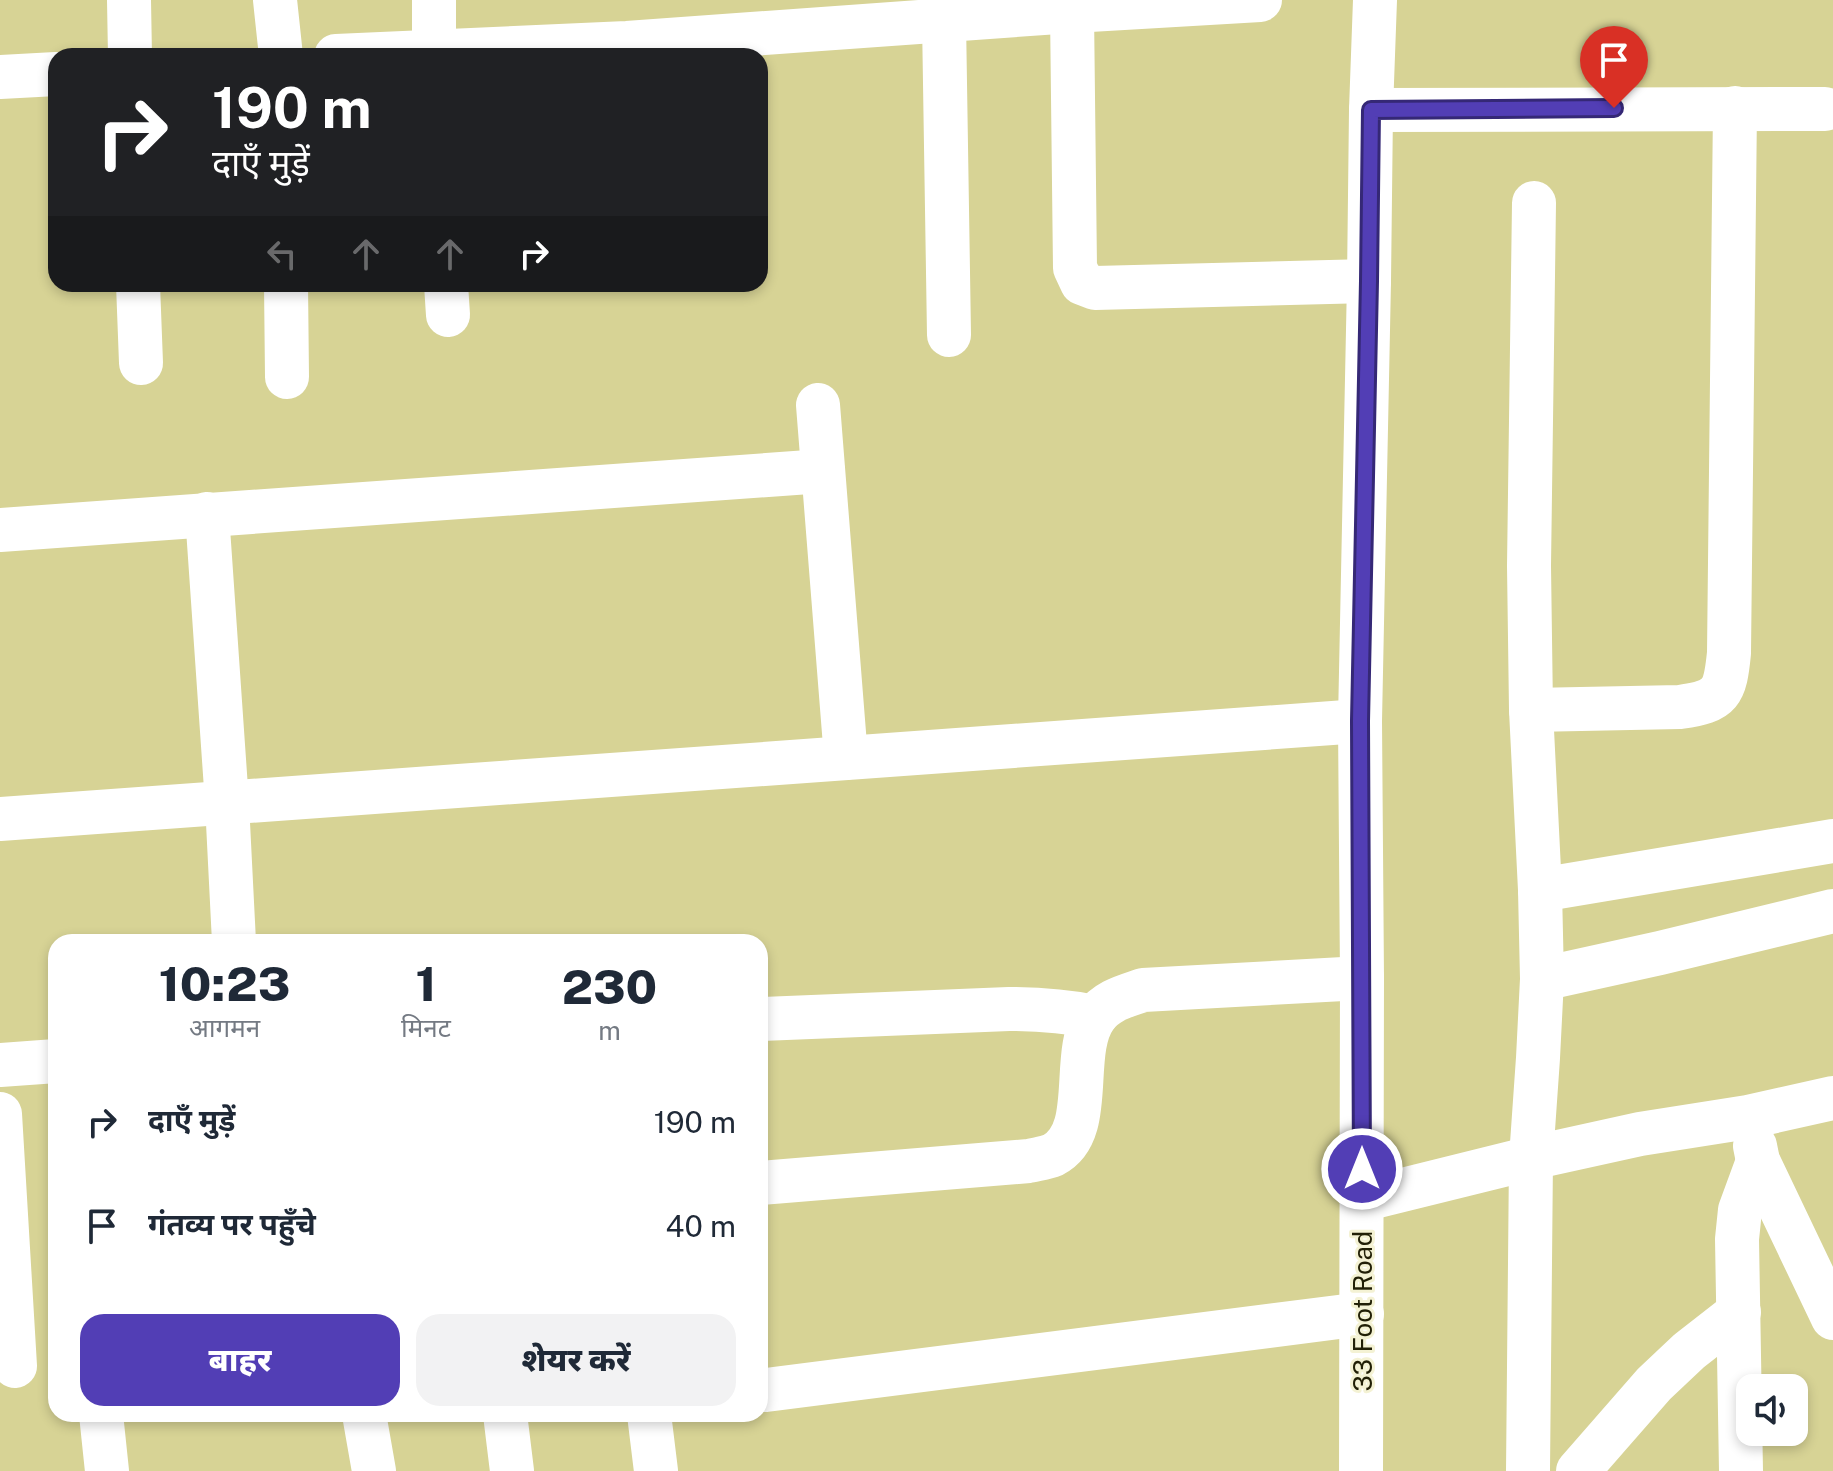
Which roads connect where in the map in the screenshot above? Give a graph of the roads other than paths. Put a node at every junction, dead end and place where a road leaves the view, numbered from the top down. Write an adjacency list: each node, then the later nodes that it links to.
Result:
1 (129, 0): 8 (street)
2 (275, 0): 9 (street)
3 (434, 0): 10 (street)
4 (1260, 0): 6 (street)
5 (1375, 0): 16 (street, 33 Foot Road)
6 (1072, 11): 7 (street); 18 (street)
7 (944, 20): 11 (street); 21 (street)
8 (130, 48)
9 (280, 48)
10 (434, 48)
11 (638, 48)
12 (48, 74): 13 (street)
13 (0, 77)
14 (1735, 108): 15 (street); 16 (street); 28 (street)
15 (1825, 109)
16 (1371, 110): 18 (street, 33 Foot Road)
17 (1534, 203): 28 (street)
18 (1369, 281): 29 (street, 33 Foot Road)
19 (138, 292): 22 (street)
20 (286, 292): 23 (street)
21 (949, 335)
22 (141, 363)
23 (287, 377)
24 (818, 405): 25 (street)
25 (823, 471): 26 (street); 30 (street)
26 (207, 514): 27 (street); 31 (street)
27 (0, 530)
28 (1531, 710): 34 (street)
29 (1360, 721): 30 (street); 37 (street, 33 Foot Road)
30 (846, 758): 31 (street)
31 (227, 803): 32 (street); 36 (street)
32 (0, 819)
33 (1833, 841): 34 (street)
34 (1540, 890): 38 (street)
35 (1833, 911): 38 (street)
36 (234, 934)
37 (1362, 978): 39 (street); 49 (street, 33 Foot Road)
38 (1542, 979): 46 (street)
39 (1095, 1017): 40 (street); 48 (street)
40 (768, 1019)
41 (48, 1062): 42 (street)
42 (0, 1065)
43 (1833, 1098): 45 (street)
44 (0, 1114): 50 (street)
45 (1748, 1117): 46 (street); 47 (street)
46 (1531, 1158): 49 (street); 65 (street)
47 (1758, 1161): 51 (street); 53 (street)
48 (768, 1182)
49 (1362, 1200): 52 (street, 33 Foot Road)
50 (3, 1222): 54 (street)
51 (1739, 1312): 66 (street); 67 (street)
52 (1362, 1314): 55 (street); 64 (street, 33 Foot Road)
53 (1833, 1318)
54 (15, 1366)
55 (768, 1390)
56 (102, 1422): 60 (street)
57 (365, 1422): 61 (street)
58 (506, 1422): 62 (street)
59 (650, 1422): 63 (street)
60 (107, 1471)
61 (374, 1471)
62 (512, 1471)
63 (656, 1471)
64 (1361, 1471)
65 (1528, 1471)
66 (1578, 1471)
67 (1741, 1471)

